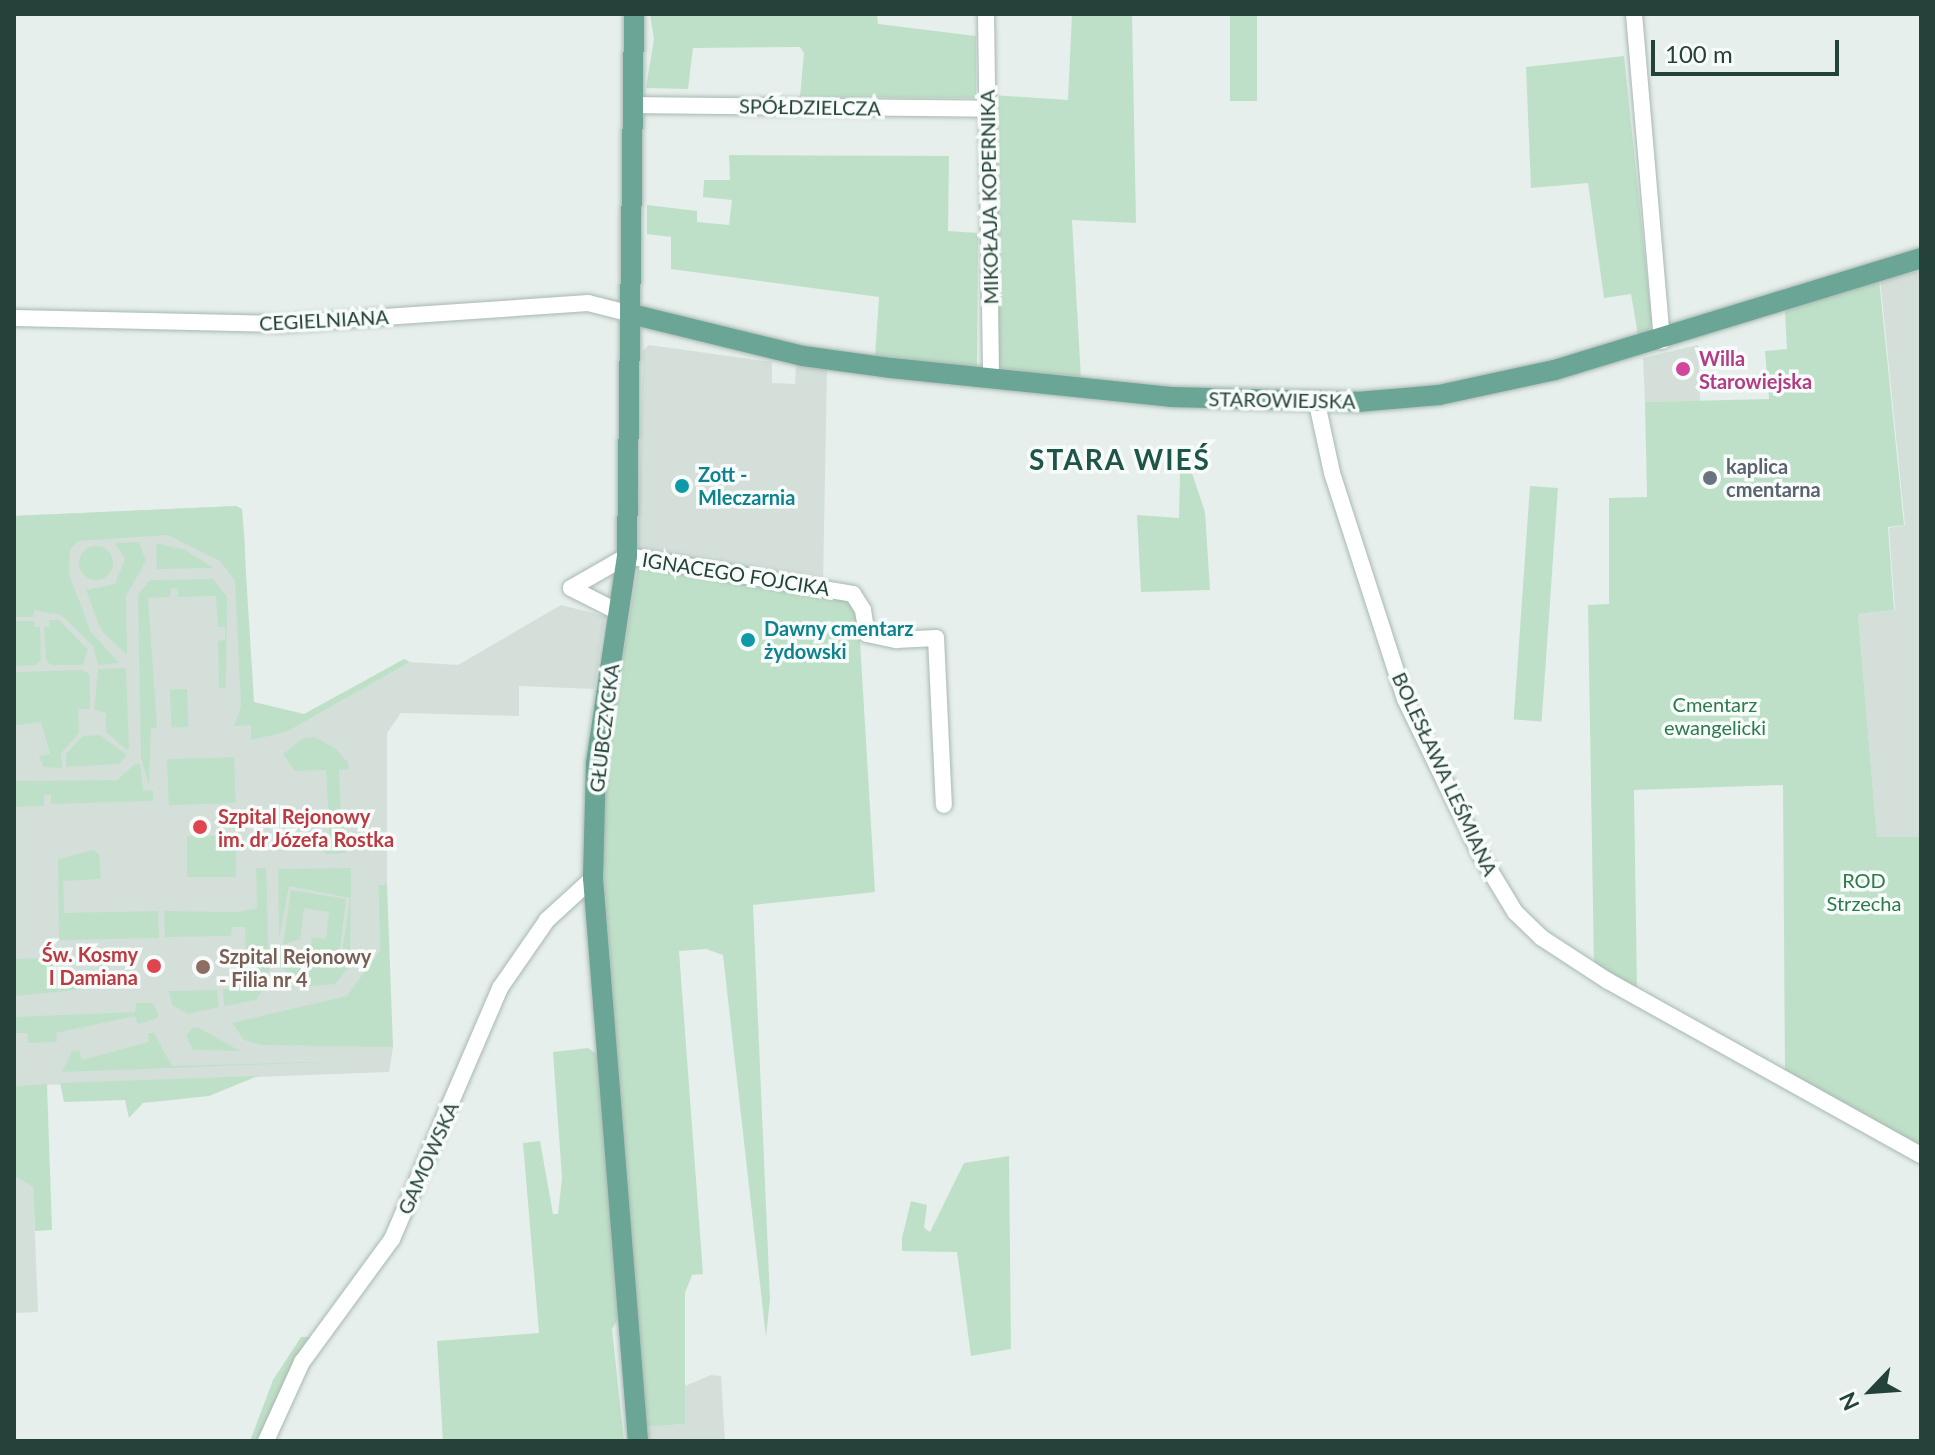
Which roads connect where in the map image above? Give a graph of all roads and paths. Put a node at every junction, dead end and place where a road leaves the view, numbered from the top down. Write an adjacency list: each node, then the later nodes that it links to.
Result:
1 (634, 14): 4 (main road, GŁUBCZYCKA)
2 (986, 14): 5 (street, MIKOŁAJA KOPERNIKA)
3 (1634, 14): 9 (street)
4 (632, 105): 5 (street, SPÓŁDZIELCZA); 7 (main road, GŁUBCZYCKA)
5 (987, 109): 10 (street, MIKOŁAJA KOPERNIKA)
6 (1921, 258): 9 (main road, STAROWIEJSKA)
7 (631, 314): 8 (street, CEGIELNIANA); 10 (main road, STAROWIEJSKA); 12 (main road, GŁUBCZYCKA)
8 (14, 318)
9 (1662, 341): 10 (main road, STAROWIEJSKA)
10 (991, 380)
11 (1318, 408): 16 (street, BOLESŁAWA LEŚMIANA)
12 (627, 556): 13 (main road, GŁUBCZYCKA); 13 (street); 14 (street, IGNACEGO FOJCIKA)
13 (620, 613): 15 (main road, GŁUBCZYCKA)
14 (944, 805)
15 (593, 878): 17 (street, GAMOWSKA); 18 (main road, GŁUBCZYCKA)
16 (1921, 1155)
17 (266, 1441)
18 (638, 1441)

